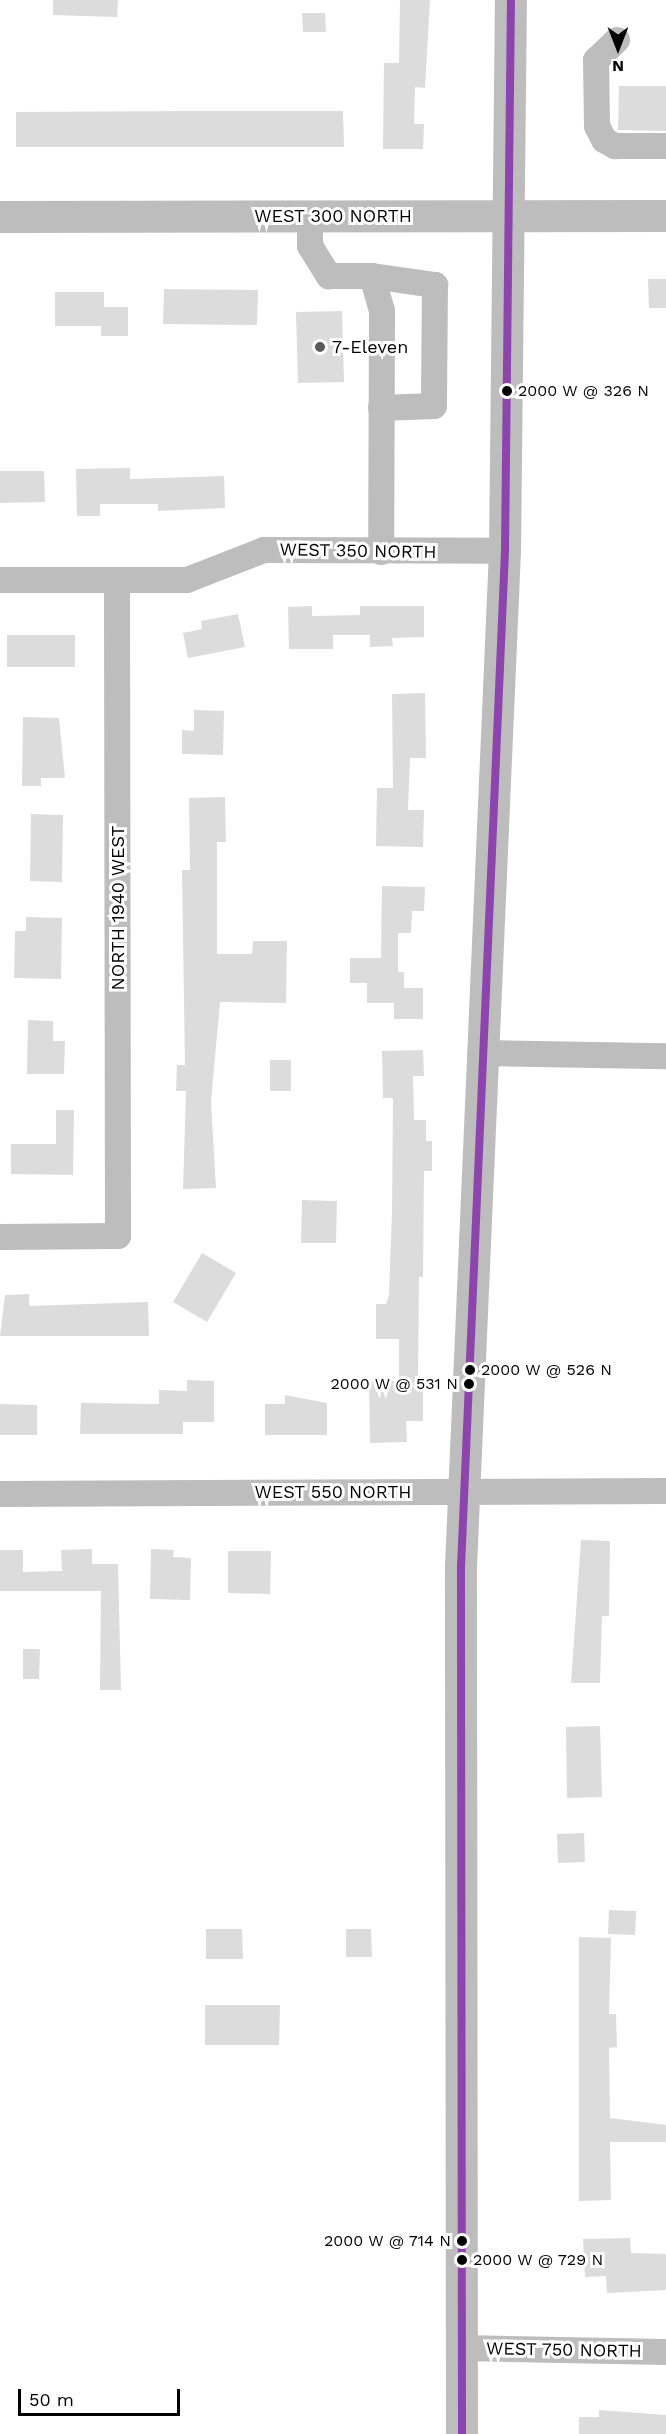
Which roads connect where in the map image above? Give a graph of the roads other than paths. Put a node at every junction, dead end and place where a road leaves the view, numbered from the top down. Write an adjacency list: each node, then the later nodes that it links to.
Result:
1 (511, 0): 5 (main road)
2 (617, 40): 3 (street)
3 (666, 146)
4 (310, 216): 5 (main road, WEST 300 NORTH); 7 (main road, WEST 300 NORTH); 8 (street)
5 (511, 216): 6 (main road, WEST 300 NORTH); 11 (main road)
6 (666, 216)
7 (0, 217)
8 (372, 276): 9 (street); 9 (street)
9 (381, 408): 10 (street)
10 (381, 552): 11 (street, WEST 350 NORTH); 13 (street, WEST 350 NORTH)
11 (505, 552): 14 (main road)
12 (0, 580): 13 (street, WEST 350 NORTH)
13 (117, 580): 16 (street, NORTH 1940 WEST)
14 (486, 1053): 15 (street); 18 (main road)
15 (666, 1056)
16 (0, 1237)
17 (666, 1491): 18 (street, WEST 550 NORTH)
18 (465, 1492): 19 (street, WEST 550 NORTH); 20 (main road)
19 (0, 1494)
20 (462, 2348): 21 (street, WEST 750 NORTH); 22 (main road)
21 (666, 2352)
22 (462, 2434)

